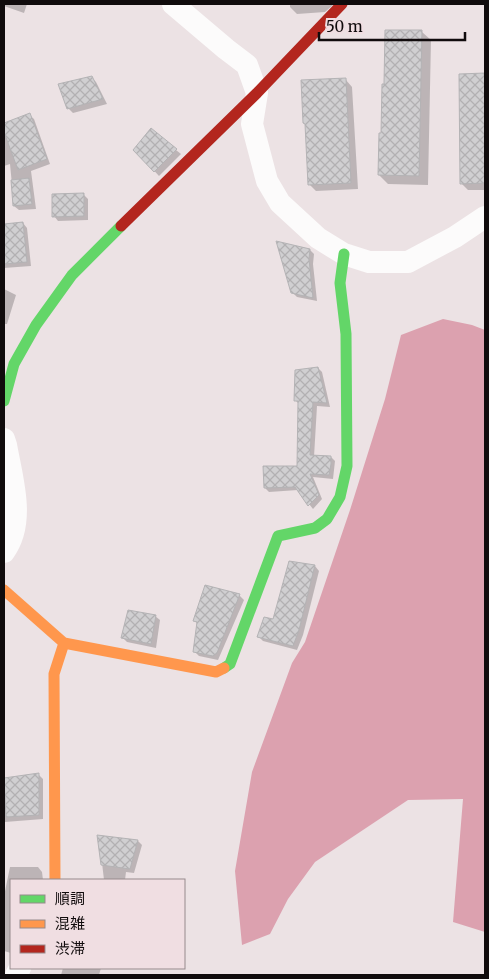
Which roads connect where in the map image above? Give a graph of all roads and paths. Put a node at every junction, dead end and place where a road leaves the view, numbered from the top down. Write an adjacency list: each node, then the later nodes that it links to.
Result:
1 (173, 4): 3 (street)
2 (342, 4): 3 (street)
3 (257, 93): 5 (street); 6 (street)
4 (485, 217): 5 (street)
5 (344, 254): 10 (street)
6 (4, 401)
7 (4, 440): 8 (street)
8 (4, 552)
9 (4, 590): 10 (street)
10 (64, 643): 11 (street)
11 (55, 879)

